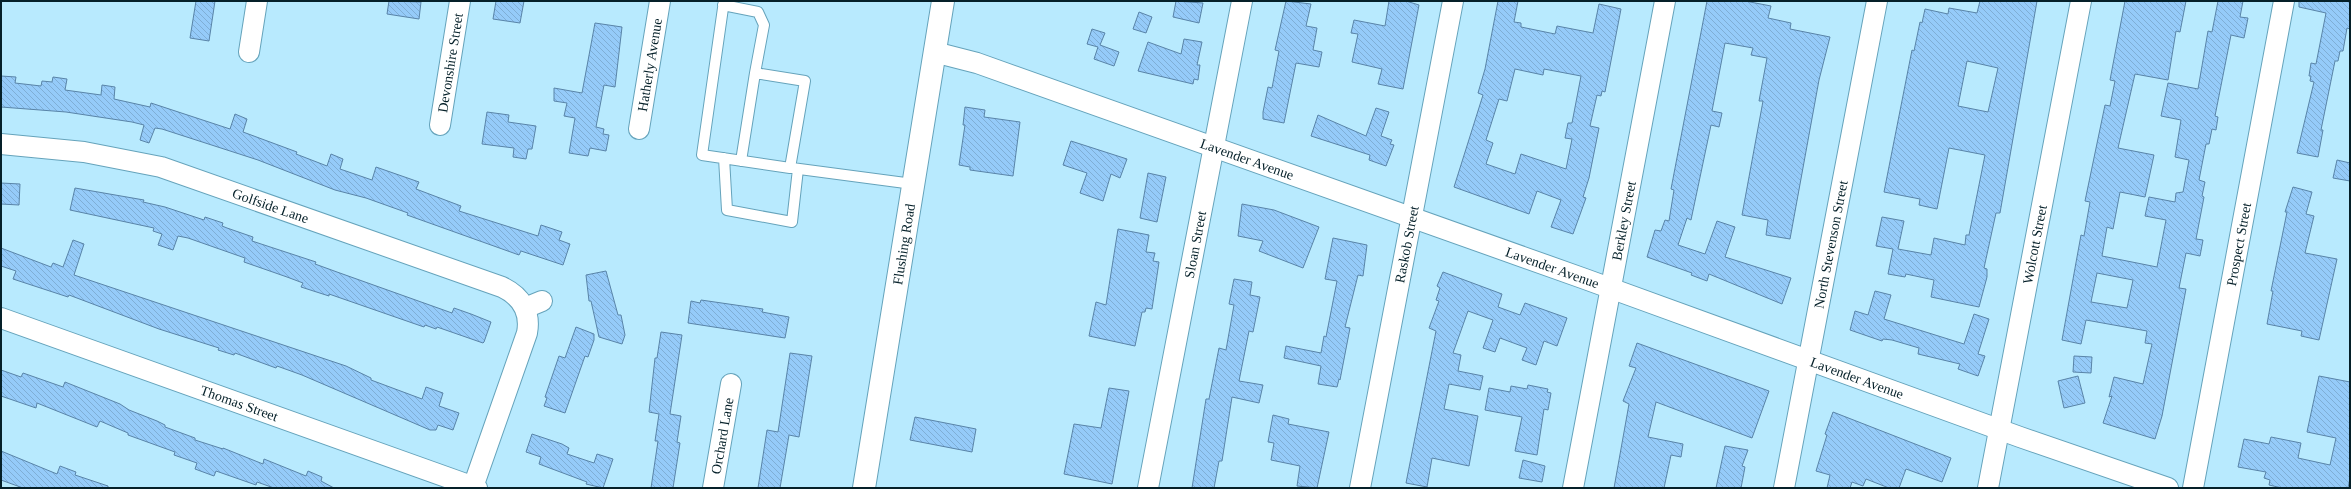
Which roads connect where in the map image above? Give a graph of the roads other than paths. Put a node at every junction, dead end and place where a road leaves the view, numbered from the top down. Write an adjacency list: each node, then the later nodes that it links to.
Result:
1 (257, 1): 12 (street)
2 (460, 1): 15 (street, Devonshire Street)
3 (660, 1): 16 (street, Hatherly Avenue)
4 (943, 1): 13 (main road, Flushing Road)
5 (1242, 1): 18 (street, Sloan Street)
6 (1454, 1): 23 (street, Raskob Street)
7 (1665, 1): 24 (street, Berkley Street)
8 (1877, 1): 26 (street, North Stevenson Street)
9 (2081, 1): 28 (street, Wolcott Street)
10 (2284, 1): 38 (street, Prospect Street)
11 (724, 3): 14 (lane); 19 (lane)
12 (249, 52)
13 (934, 52): 18 (street, Lavender Avenue); 22 (main road, Flushing Road)
14 (755, 73): 20 (lane); 21 (lane)
15 (440, 124)
16 (639, 129)
17 (1, 144): 29 (street, Golfside Lane)
18 (1214, 147): 23 (street, Lavender Avenue); 32 (street, Sloan Street)
19 (724, 158): 20 (lane); 21 (lane)
20 (741, 161): 21 (lane)
21 (794, 169): 22 (lane)
22 (913, 184): 31 (main road, Flushing Road)
23 (1412, 218): 24 (street, Lavender Avenue); 33 (street, Raskob Street)
24 (1611, 288): 26 (street, Lavender Avenue); 34 (street, Berkley Street)
25 (1, 318): 29 (street, Thomas Street)
26 (1809, 360): 28 (street, Lavender Avenue); 35 (street, North Stevenson Street)
27 (731, 384): 30 (street, Orchard Lane)
28 (2000, 429): 36 (street, Wolcott Street); 37 (street, Lavender Avenue)
29 (475, 487)
30 (712, 488)
31 (864, 488)
32 (1148, 488)
33 (1360, 488)
34 (1573, 488)
35 (1784, 488)
36 (1988, 488)
37 (2168, 488)
38 (2193, 488)

